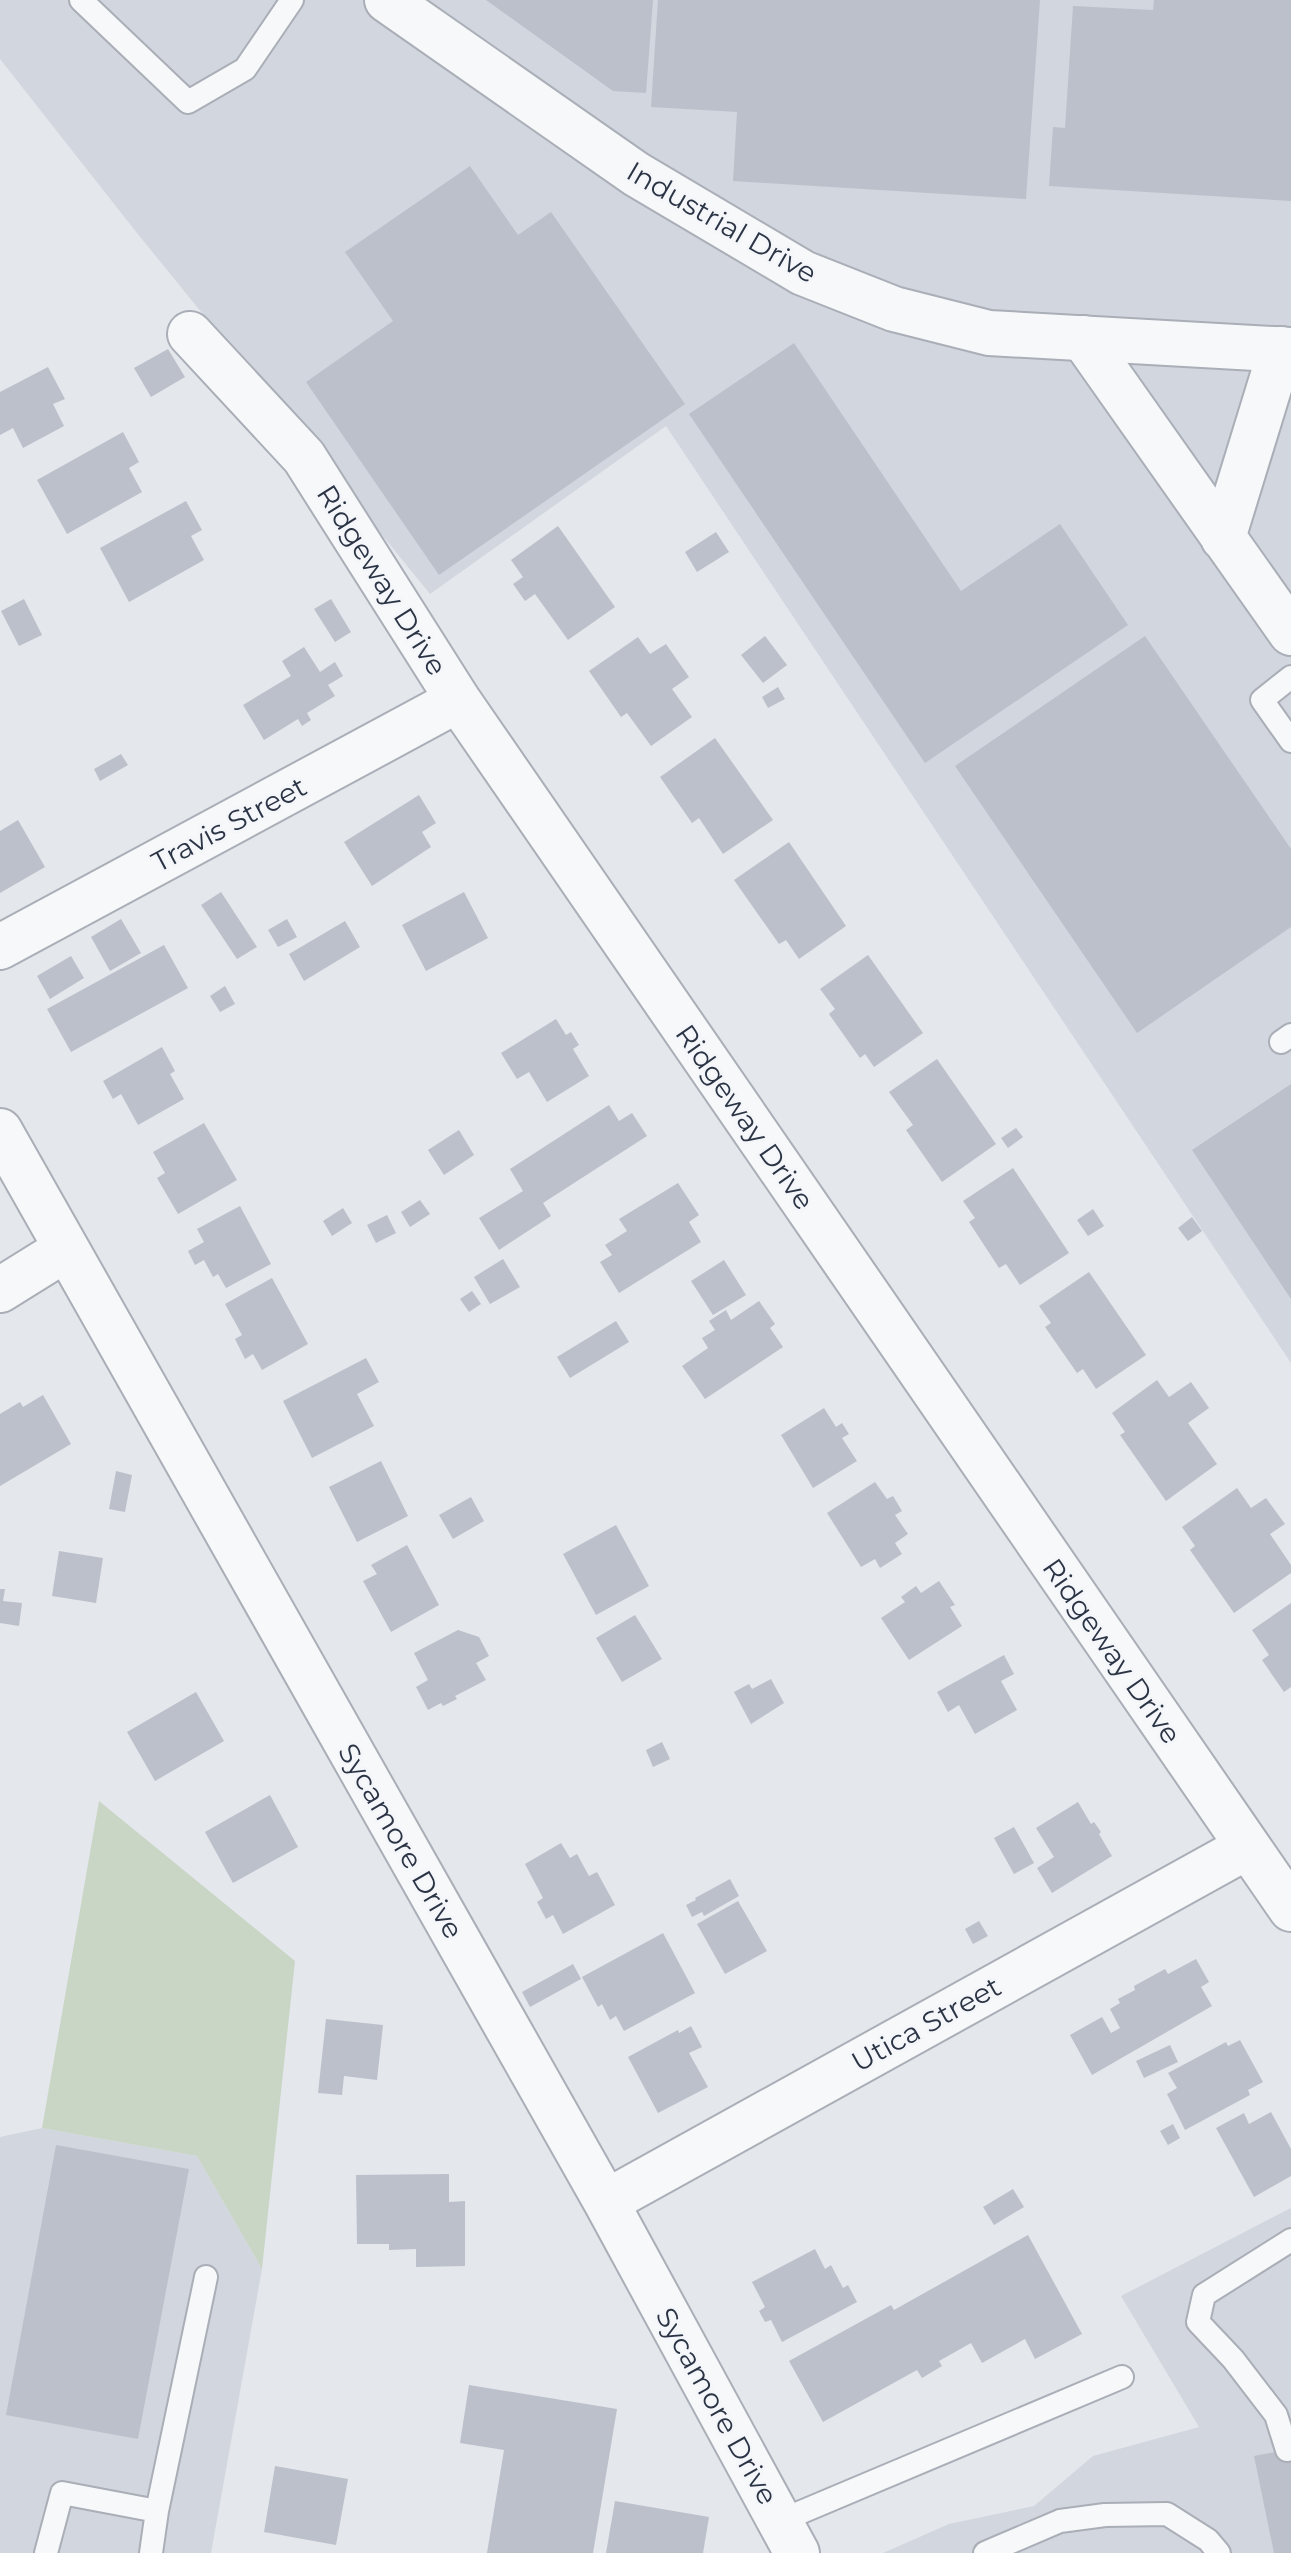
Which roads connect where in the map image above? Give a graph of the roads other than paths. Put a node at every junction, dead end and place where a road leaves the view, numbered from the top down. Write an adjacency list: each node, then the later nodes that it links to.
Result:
1 (81, 0): 2 (lane)
2 (292, 0)
3 (387, 0): 5 (street, Industrial Drive)
4 (190, 334): 10 (street, Ridgeway Drive)
5 (1083, 338): 6 (street, Industrial Drive); 7 (street)
6 (1286, 350): 7 (street)
7 (1223, 538): 8 (street)
8 (1291, 633)
9 (1291, 677): 11 (lane)
10 (458, 700): 12 (street, Travis Street); 16 (street, Ridgeway Drive)
11 (1291, 741)
12 (0, 947)
13 (0, 1131): 14 (street, Sycamore Drive)
14 (66, 1249): 15 (street); 18 (street, Sycamore Drive)
15 (0, 1290)
16 (1247, 1847): 17 (street, Ridgeway Drive); 18 (street, Utica Street)
17 (1291, 1909)
18 (606, 2202): 24 (street, Sycamore Drive)
19 (1291, 2240): 22 (lane)
20 (206, 2277): 23 (lane)
21 (1122, 2377): 24 (lane)
22 (1287, 2450)
23 (157, 2511): 25 (lane); 26 (lane)
24 (788, 2537)
25 (46, 2553)
26 (151, 2553)
27 (985, 2553): 28 (lane)
28 (1219, 2553)

